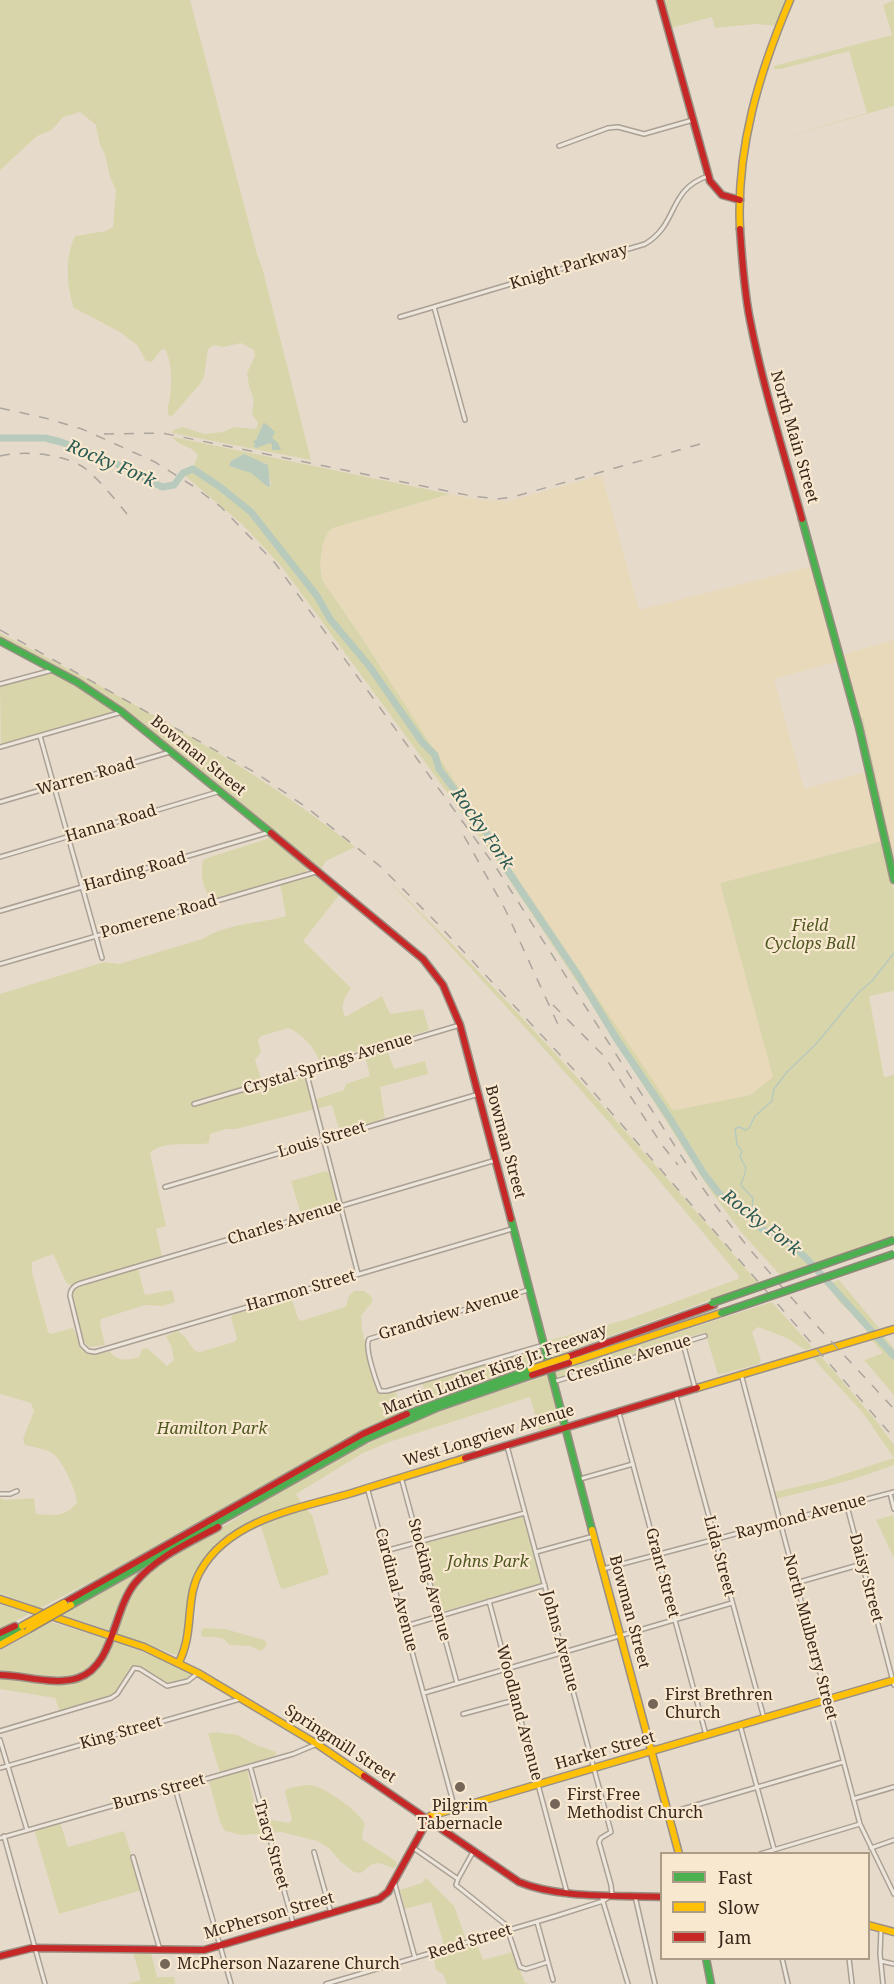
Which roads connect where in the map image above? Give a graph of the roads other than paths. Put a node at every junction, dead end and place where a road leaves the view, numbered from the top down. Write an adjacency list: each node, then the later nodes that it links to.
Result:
1 (660, 0): 3 (main road)
2 (790, 0): 6 (main road, North Main Street)
3 (693, 120): 4 (street); 5 (main road)
4 (559, 146)
5 (708, 176): 6 (main road); 7 (street, Knight Parkway)
6 (740, 200): 24 (main road, North Main Street)
7 (434, 307): 8 (street, Knight Parkway); 9 (street)
8 (400, 316)
9 (465, 420)
10 (0, 641): 11 (main road, Bowman Street)
11 (53, 670): 12 (street); 13 (main road, Bowman Street)
12 (0, 684)
13 (122, 712): 14 (street); 16 (main road, Bowman Street)
14 (40, 736): 15 (street); 17 (street)
15 (0, 747)
16 (172, 751): 17 (street, Warren Road); 18 (main road, Bowman Street)
17 (54, 786): 19 (street, Warren Road); 21 (street)
18 (221, 791): 20 (main road, Bowman Street); 21 (street, Hanna Road)
19 (0, 802)
20 (270, 832): 23 (main road, Bowman Street); 25 (street, Harding Road)
21 (68, 837): 22 (street, Hanna Road); 25 (street)
22 (0, 857)
23 (318, 871): 27 (street, Pomerene Road); 30 (main road, Bowman Street)
24 (894, 880)
25 (81, 887): 26 (street, Harding Road); 27 (street)
26 (0, 911)
27 (95, 936): 28 (street); 29 (street, Pomerene Road)
28 (102, 958)
29 (0, 964)
30 (460, 1025): 31 (street, Crystal Springs Avenue); 32 (main road, Bowman Street)
31 (306, 1071): 33 (street, Crystal Springs Avenue); 34 (street)
32 (479, 1094): 34 (street, Louis Street); 35 (main road, Bowman Street)
33 (195, 1104)
34 (323, 1140): 36 (street, Louis Street); 37 (street)
35 (496, 1160): 37 (street, Charles Avenue); 38 (main road, Bowman Street)
36 (165, 1187)
37 (340, 1207): 41 (street); 47 (street, Charles Avenue)
38 (514, 1228): 41 (street, Harmon Street); 42 (main road, Bowman Street)
39 (894, 1242): 48 (main road, Martin Luther King Jr. Freeway, bridge)
40 (894, 1256): 48 (main road, Martin Luther King Jr. Freeway, bridge)
41 (358, 1274): 47 (street, Harmon Street)
42 (530, 1290): 46 (main road, Bowman Street); 46 (street, Grandview Avenue)
43 (894, 1329): 50 (main road, West Longview Avenue)
44 (705, 1336): 45 (street, Crestline Avenue)
45 (683, 1343): 51 (street, Crestline Avenue); 52 (street)
46 (544, 1345): 51 (main road, Bowman Street)
47 (88, 1351)
48 (568, 1360): 49 (main road, Martin Luther King Jr. Freeway, bridge)
49 (532, 1372): 58 (main road, Martin Luther King Jr. Freeway); 84 (main road, Martin Luther King Jr. Freeway, bridge)
50 (741, 1374): 52 (main road, West Longview Avenue); 68 (street, North Mulberry Street)
51 (553, 1382): 55 (main road, Bowman Street)
52 (695, 1388): 53 (main road, West Longview Avenue)
53 (675, 1394): 54 (main road, West Longview Avenue); 70 (street, Lida Street)
54 (618, 1411): 55 (main road, West Longview Avenue); 57 (street, Grant Street)
55 (565, 1428): 56 (main road, West Longview Avenue); 60 (main road, Bowman Street)
56 (507, 1446): 59 (main road, West Longview Avenue); 67 (street, Johns Avenue)
57 (633, 1464): 60 (street); 74 (street, Grant Street)
58 (308, 1471): 87 (main road); 90 (main road, Martin Luther King Jr. Freeway, bridge)
59 (401, 1477): 61 (main road, West Longview Avenue); 71 (street, Stocking Avenue)
60 (579, 1480): 69 (main road, Bowman Street)
61 (367, 1487): 72 (street, Cardinal Avenue); 92 (main road, West Longview Avenue)
62 (17, 1491): 64 (street)
63 (892, 1492): 65 (street, Raymond Avenue); 66 (street)
64 (0, 1494)
65 (847, 1506): 68 (street, Raymond Avenue); 75 (street, Daisy Street)
66 (894, 1509)
67 (525, 1513): 71 (street); 73 (street, Johns Avenue)
68 (779, 1522): 70 (street, Raymond Avenue); 77 (street, North Mulberry Street)
69 (594, 1536): 73 (street); 76 (main road, Bowman Street)
70 (715, 1539): 74 (street, Raymond Avenue); 81 (street, Lida Street)
71 (419, 1542): 72 (street); 82 (street, Stocking Avenue)
72 (385, 1551): 85 (street, Cardinal Avenue)
73 (536, 1552): 78 (street, Johns Avenue)
74 (657, 1555): 76 (street, Raymond Avenue); 83 (street, Grant Street)
75 (862, 1564): 77 (street); 96 (street, Daisy Street)
76 (603, 1569): 88 (main road, Bowman Street)
77 (796, 1583): 101 (street, North Mulberry Street)
78 (545, 1585): 80 (street); 91 (street, Johns Avenue)
79 (0, 1599): 87 (main road, Springmill Street)
80 (489, 1601): 82 (street); 93 (street, Woodland Avenue)
81 (732, 1603): 83 (street); 103 (street, Lida Street)
82 (439, 1616): 85 (street); 97 (street, Stocking Avenue)
83 (675, 1620): 88 (street); 106 (street, Grant Street)
84 (20, 1625): 86 (main road); 89 (main road, Martin Luther King Jr. Freeway)
85 (406, 1626): 98 (street, Cardinal Avenue)
86 (0, 1633)
87 (111, 1636): 92 (main road, Springmill Street); 95 (main road)
88 (621, 1636): 91 (street); 109 (main road, Bowman Street)
89 (0, 1639)
90 (0, 1646)
91 (563, 1652): 93 (street); 114 (street, Johns Avenue)
92 (179, 1662): 94 (main road, Springmill Street)
93 (507, 1668): 97 (street); 100 (street, Woodland Avenue)
94 (198, 1673): 99 (main road, Springmill Street); 105 (street)
95 (0, 1675)
96 (894, 1682): 101 (main road, Harker Street)
97 (457, 1683): 98 (street)
98 (424, 1693): 120 (street, Cardinal Avenue)
99 (242, 1698): 108 (main road, Springmill Street); 111 (street, King Street)
100 (515, 1700): 102 (street); 115 (street, Woodland Avenue)
101 (827, 1700): 103 (main road, Harker Street); 110 (street, North Mulberry Street)
102 (463, 1714)
103 (764, 1718): 104 (main road, Harker Street)
104 (740, 1725): 106 (main road, Harker Street); 117 (street)
105 (0, 1731)
106 (706, 1735): 109 (main road, Harker Street)
107 (0, 1740): 111 (street)
108 (317, 1744): 112 (street, Burns Street); 122 (main road, Springmill Street)
109 (652, 1751): 114 (main road, Harker Street); 121 (main road, Bowman Street)
110 (843, 1762): 117 (street); 119 (street, North Mulberry Street)
111 (8, 1766): 113 (street, King Street); 124 (street)
112 (250, 1766): 118 (street, Burns Street); 145 (street, Tracy Street)
113 (0, 1768)
114 (594, 1768): 115 (main road, Harker Street); 139 (street, Johns Avenue)
115 (538, 1785): 120 (main road, Harker Street); 137 (street, Woodland Avenue)
116 (894, 1786): 119 (street)
117 (757, 1787): 121 (street); 129 (street)
118 (175, 1788): 124 (street, Burns Street); 150 (street)
119 (853, 1799): 123 (street, North Mulberry Street)
120 (454, 1809): 122 (main road, Harker Street)
121 (669, 1813): 132 (main road, Bowman Street)
122 (428, 1819): 127 (main road, McPherson Street); 131 (main road, Springmill Street)
123 (860, 1824): 128 (street, North Mulberry Street); 129 (street)
124 (27, 1830): 125 (street, Burns Street)
125 (2, 1837): 151 (street)
126 (894, 1840): 128 (street)
127 (412, 1848): 135 (street); 136 (main road, McPherson Street)
128 (871, 1848): 138 (street, North Mulberry Street)
129 (774, 1849): 133 (street)
130 (314, 1852): 143 (street)
131 (474, 1852): 135 (street); 137 (main road, Springmill Street)
132 (679, 1852)
133 (766, 1852)
134 (133, 1857): 152 (street)
135 (458, 1879): 148 (street)
136 (394, 1881): 143 (main road, McPherson Street); 154 (street)
137 (567, 1893): 142 (main road, Springmill Street)
138 (894, 1894)
139 (612, 1896): 140 (main road, Springmill Street); 142 (main road, Springmill Street)
140 (635, 1896): 141 (main road, Springmill Street); 166 (street)
141 (660, 1897)
142 (602, 1898): 144 (street, Reed Street); 165 (street)
143 (331, 1912): 145 (main road, McPherson Street)
144 (537, 1922): 148 (street, Reed Street); 159 (street)
145 (293, 1923): 150 (main road, McPherson Street)
146 (870, 1926): 147 (main road)
147 (881, 1929): 149 (main road); 158 (street)
148 (509, 1930): 154 (street, Reed Street); 159 (street)
149 (894, 1932)
150 (220, 1945): 152 (main road, McPherson Street); 163 (street)
151 (36, 1948): 152 (main road, McPherson Street); 153 (main road, McPherson Street); 162 (street)
152 (160, 1950)
153 (0, 1956)
154 (415, 1958): 164 (street, Reed Street)
155 (705, 1960): 167 (main road)
156 (782, 1960): 168 (street)
157 (849, 1960): 169 (street)
158 (881, 1961): 160 (street); 170 (street)
159 (548, 1962): 161 (street)
160 (894, 1964)
161 (553, 1980)
162 (45, 1984)
163 (231, 1984)
164 (326, 1984)
165 (628, 1984)
166 (655, 1984)
167 (711, 1984)
168 (788, 1984)
169 (852, 1984)
170 (883, 1984)

